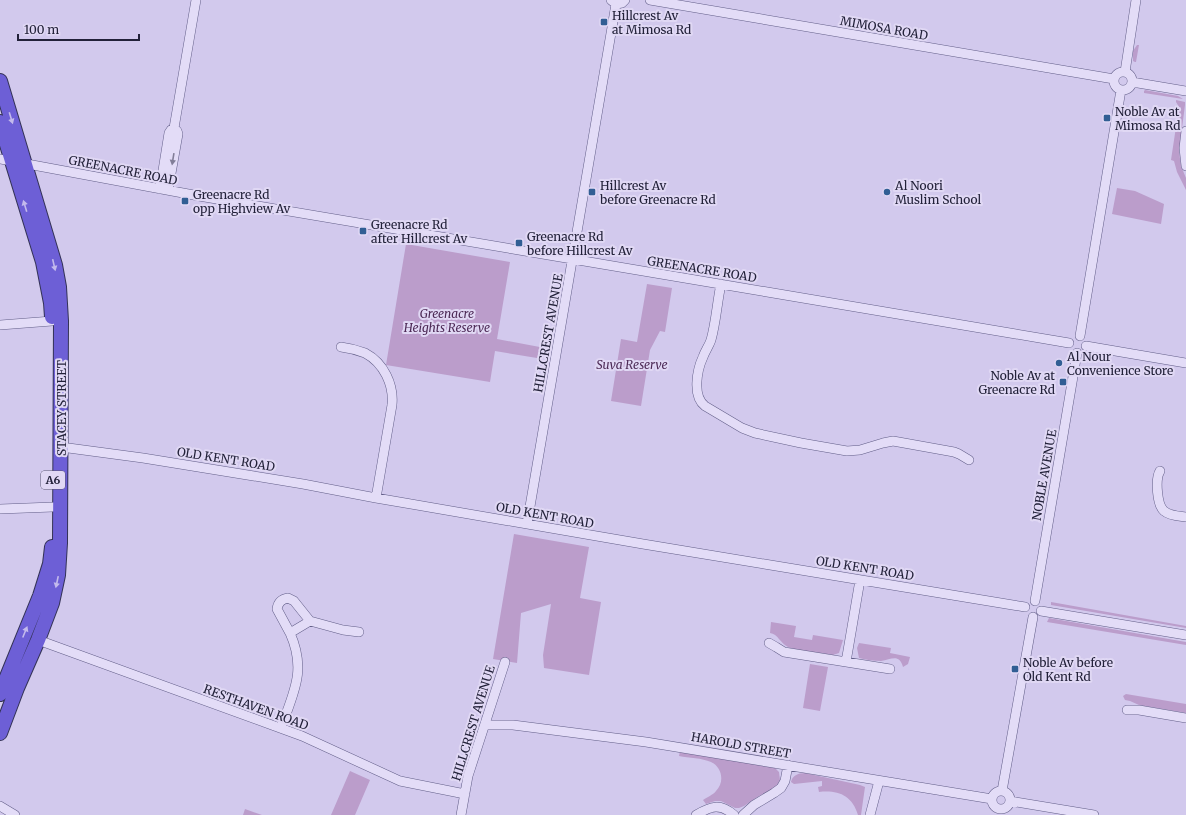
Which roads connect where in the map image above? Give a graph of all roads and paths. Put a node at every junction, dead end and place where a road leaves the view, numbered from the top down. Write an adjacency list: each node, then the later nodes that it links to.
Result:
1 (196, 0): 16 (street)
2 (625, 0): 5 (street)
3 (650, 0): 7 (street, MIMOSA ROAD)
4 (1136, 0): 6 (street)
5 (613, 2): 17 (street, HILLCREST AVENUE)
6 (1125, 72): 7 (street); 9 (street)
7 (1114, 78): 10 (street)
8 (0, 81): 14 (highway, STACEY STREET / A6, one-way to 14)
9 (1132, 82): 10 (street); 11 (street)
10 (1121, 90): 21 (street)
11 (1186, 91)
12 (0, 122): 14 (highway, STACEY STREET / A6)
13 (1186, 132): 15 (street)
14 (12, 161): 16 (street, GREENACRE ROAD); 19 (highway, STACEY STREET / A6, one-way to 14); 27 (highway, STACEY STREET / A6, one-way to 27)
15 (1186, 166)
16 (164, 189): 17 (street, GREENACRE ROAD)
17 (572, 260): 18 (street, GREENACRE ROAD); 34 (street, HILLCREST AVENUE)
18 (721, 284): 22 (street, GREENACRE ROAD); 28 (street)
19 (52, 321): 20 (street); 31 (highway, STACEY STREET / A6)
20 (0, 325)
21 (1080, 336): 22 (street); 23 (street)
22 (1069, 343): 25 (street)
23 (1086, 346): 25 (street); 26 (street)
24 (341, 347): 30 (street)
25 (1077, 353): 36 (street, NOBLE AVENUE)
26 (1186, 363)
27 (61, 447): 30 (street, OLD KENT ROAD); 44 (highway, STACEY STREET / A6, one-way to 44)
28 (969, 460)
29 (1160, 471): 33 (street)
30 (376, 498): 34 (street, OLD KENT ROAD)
31 (53, 507): 32 (street); 49 (highway, STACEY STREET / A6, one-way to 31)
32 (0, 509)
33 (1186, 517)
34 (527, 524): 35 (street, OLD KENT ROAD)
35 (860, 580): 37 (street, OLD KENT ROAD); 47 (street)
36 (1034, 601): 37 (street); 38 (street)
37 (1025, 607): 39 (street)
38 (1041, 611): 39 (street); 43 (street)
39 (1033, 617): 57 (street)
40 (310, 621): 41 (street); 42 (street); 42 (street)
41 (358, 632)
42 (290, 633): 53 (street)
43 (1186, 635)
44 (38, 640): 53 (street, RESTHAVEN ROAD); 54 (highway, STACEY STREET / A6)
45 (769, 643): 47 (street)
46 (504, 662): 52 (street, HILLCREST AVENUE)
47 (846, 662): 48 (street)
48 (890, 669)
49 (0, 694)
50 (1127, 710): 51 (street)
51 (1186, 718)
52 (485, 725): 55 (street, HAROLD STREET); 58 (street, HILLCREST AVENUE)
53 (281, 728): 58 (street, RESTHAVEN ROAD)
54 (0, 733)
55 (788, 766): 56 (street, HAROLD STREET); 68 (street)
56 (880, 781): 59 (street, HAROLD STREET); 69 (street)
57 (1002, 791): 59 (street); 60 (street)
58 (465, 794): 65 (street, HILLCREST AVENUE)
59 (992, 800): 62 (street)
60 (1010, 801): 62 (street); 70 (street)
61 (0, 806): 64 (street)
62 (999, 812)
63 (0, 814): 64 (street)
64 (14, 815)
65 (462, 815)
66 (696, 815): 67 (street)
67 (734, 815)
68 (743, 815)
69 (870, 815)
70 (1094, 815)

